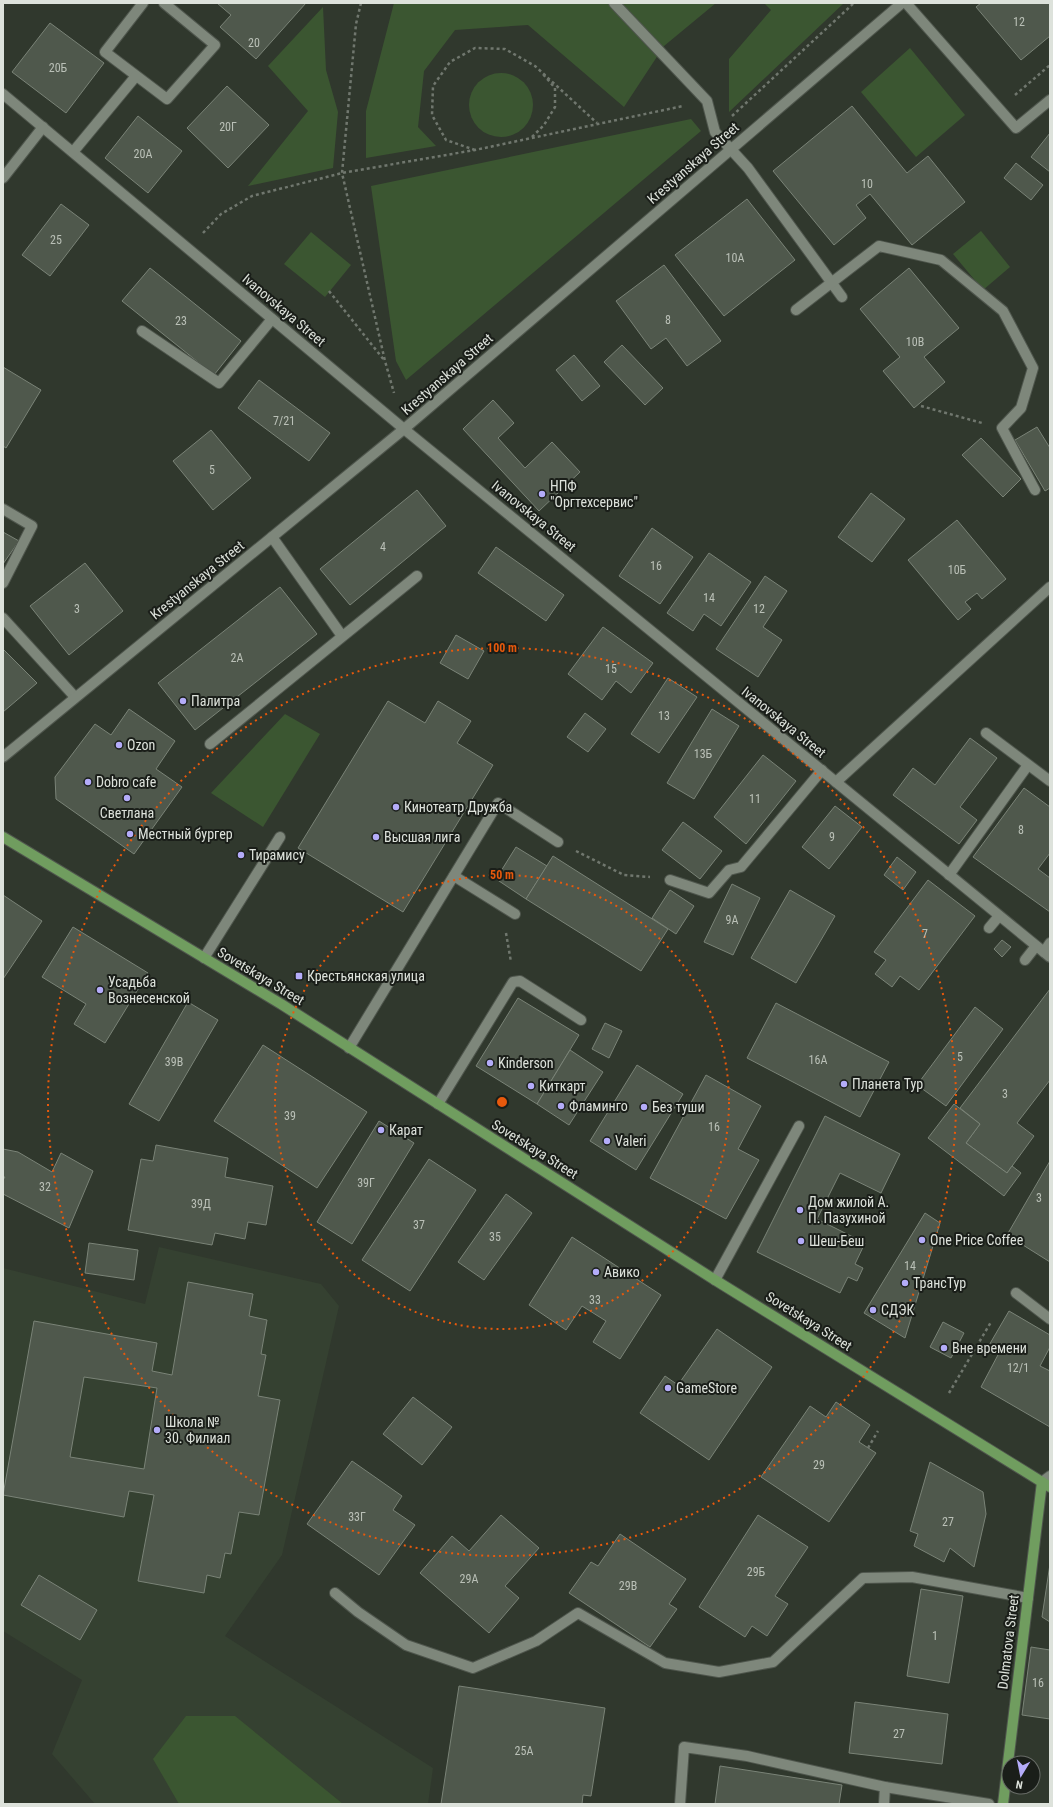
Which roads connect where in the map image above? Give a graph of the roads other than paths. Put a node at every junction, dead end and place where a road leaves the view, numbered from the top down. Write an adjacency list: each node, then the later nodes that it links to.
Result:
1 (143, 3): 6 (street)
2 (164, 3): 6 (street)
3 (614, 3): 10 (street)
4 (902, 3): 10 (street, Krestyanskaya Street)
5 (906, 3): 8 (street)
6 (136, 76): 11 (street)
7 (3, 94): 9 (street, Ivanovskaya Street)
8 (1050, 100)
9 (43, 127): 11 (street, Ivanovskaya Street); 12 (street)
10 (731, 149): 13 (street); 18 (street, Krestyanskaya Street)
11 (73, 152): 16 (street, Ivanovskaya Street)
12 (3, 178)
13 (831, 282): 14 (street); 15 (street); 19 (street)
14 (842, 297)
15 (796, 310)
16 (272, 319): 17 (street); 18 (street, Ivanovskaya Street)
17 (142, 331)
18 (404, 429): 21 (street, Krestyanskaya Street); 32 (street, Ivanovskaya Street)
19 (1035, 490)
20 (3, 509): 23 (street)
21 (272, 537): 26 (street); 27 (street, Krestyanskaya Street)
22 (417, 576): 26 (street)
23 (3, 584)
24 (1050, 587): 34 (street)
25 (3, 618): 27 (street)
26 (342, 636): 29 (street)
27 (76, 697): 30 (street, Krestyanskaya Street)
28 (986, 733): 31 (street)
29 (210, 744)
30 (3, 757)
31 (1028, 765): 33 (street); 38 (street)
32 (822, 770): 34 (street, Ivanovskaya Street); 40 (street)
33 (1050, 781)
34 (836, 782): 38 (street, Ivanovskaya Street)
35 (280, 836): 46 (street)
36 (3, 837): 46 (main road, Sovetskaya Street)
37 (558, 842): 39 (street)
38 (949, 875): 42 (street, Ivanovskaya Street)
39 (454, 876): 41 (street); 49 (street)
40 (670, 880)
41 (515, 914)
42 (999, 916): 43 (street); 45 (street, Ivanovskaya Street)
43 (989, 928)
44 (1050, 943): 45 (street)
45 (1043, 951): 47 (street)
46 (204, 958): 49 (main road, Sovetskaya Street)
47 (1025, 960)
48 (581, 1020): 50 (street)
49 (349, 1048): 50 (main road, Sovetskaya Street)
50 (438, 1104): 52 (main road, Sovetskaya Street)
51 (799, 1126): 52 (street)
52 (715, 1280): 55 (main road, Sovetskaya Street)
53 (1016, 1293): 54 (street)
54 (1050, 1319)
55 (1047, 1482): 57 (main road, Dolmatova Street)
56 (335, 1593): 57 (street)
57 (1028, 1598): 62 (main road, Dolmatova Street)
58 (885, 1787): 59 (street); 60 (street); 61 (street)
59 (680, 1804)
60 (884, 1804)
61 (989, 1804)
62 (1003, 1804)

